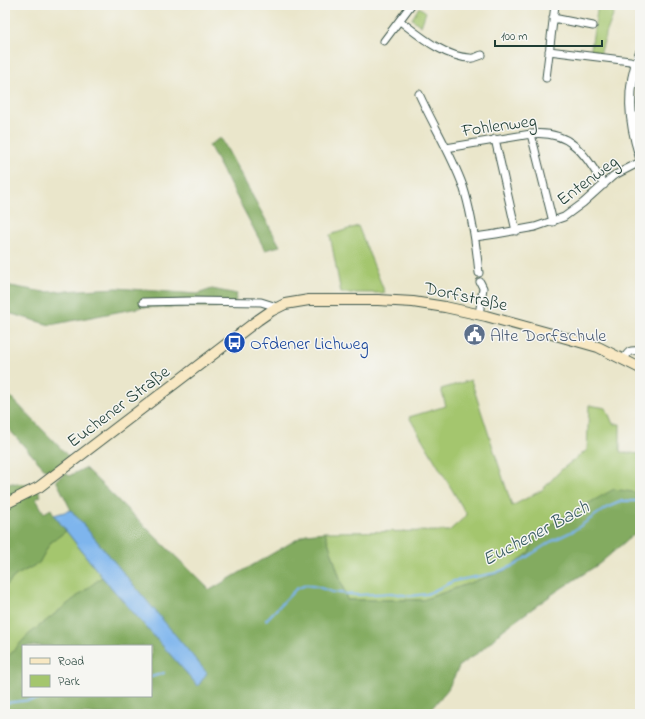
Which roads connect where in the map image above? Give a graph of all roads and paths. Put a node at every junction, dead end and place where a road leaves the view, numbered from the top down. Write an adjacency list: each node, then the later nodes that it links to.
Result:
1 (411, 5): 4 (street)
2 (555, 5): 3 (street)
3 (553, 18): 5 (street); 7 (street)
4 (400, 21): 6 (street); 9 (street)
5 (593, 26)
6 (384, 40)
7 (548, 51): 10 (street); 11 (street)
8 (640, 53): 10 (street)
9 (482, 55)
10 (638, 65): 13 (street)
11 (546, 78)
12 (419, 94): 16 (street)
13 (635, 116): 17 (street)
14 (531, 134): 15 (street, Fohlenweg); 19 (street, Fohlenweg); 20 (street, Entenweg)
15 (495, 139): 16 (street, Fohlenweg); 21 (street)
16 (446, 148): 22 (street)
17 (640, 156)
18 (640, 162): 19 (street, Entenweg)
19 (604, 185): 20 (street, Entenweg)
20 (552, 222): 21 (street, Entenweg)
21 (516, 231): 22 (street, Entenweg)
22 (475, 237): 23 (street)
23 (479, 273)
24 (480, 282): 27 (street)
25 (143, 302): 26 (street, Dorfstraße)
26 (277, 307): 27 (main road, Dorfstraße); 28 (main road, Dorfstraße)
27 (479, 315): 30 (main road, Dorfstraße)
28 (248, 328): 32 (main road, Euchener Straße)
29 (640, 351): 30 (street)
30 (624, 359): 31 (main road, Dorfstraße)
31 (640, 368)
32 (5, 504)

